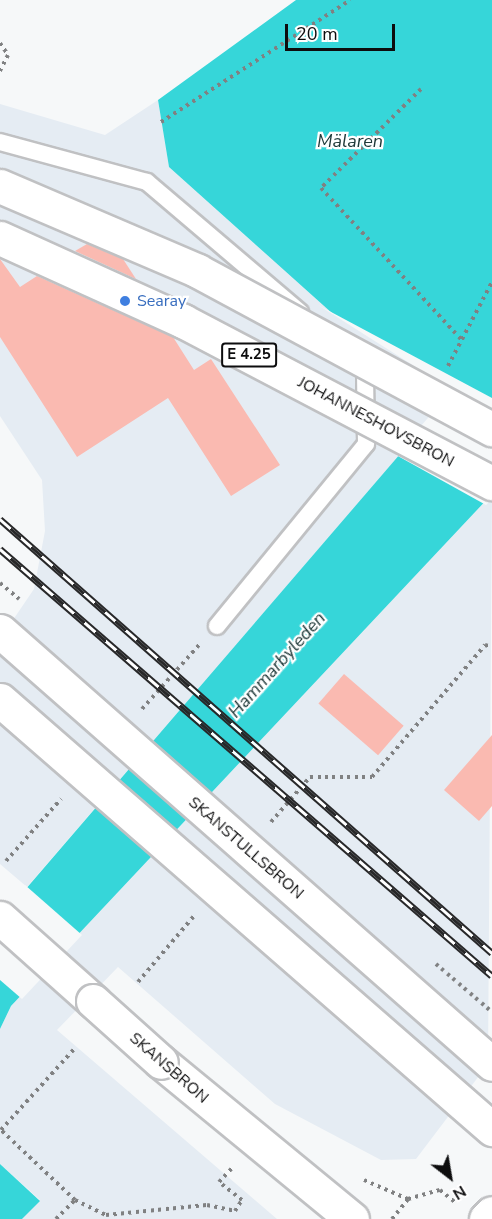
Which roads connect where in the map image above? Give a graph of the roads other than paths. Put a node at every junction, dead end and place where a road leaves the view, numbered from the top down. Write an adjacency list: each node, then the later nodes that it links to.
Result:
1 (0, 142): 6 (lane)
2 (0, 186): 4 (main road, bridge)
3 (0, 238): 5 (main road, JOHANNESHOVSBRON / E 4.25, bridge)
4 (492, 429)
5 (492, 483)
6 (217, 626)
7 (0, 631): 10 (main road, SKANSTULLSBRON, bridge)
8 (0, 699): 11 (main road, bridge)
9 (0, 918): 12 (main road, SKANSBRON, bridge)
10 (492, 1064)
11 (492, 1129)
12 (348, 1216)

